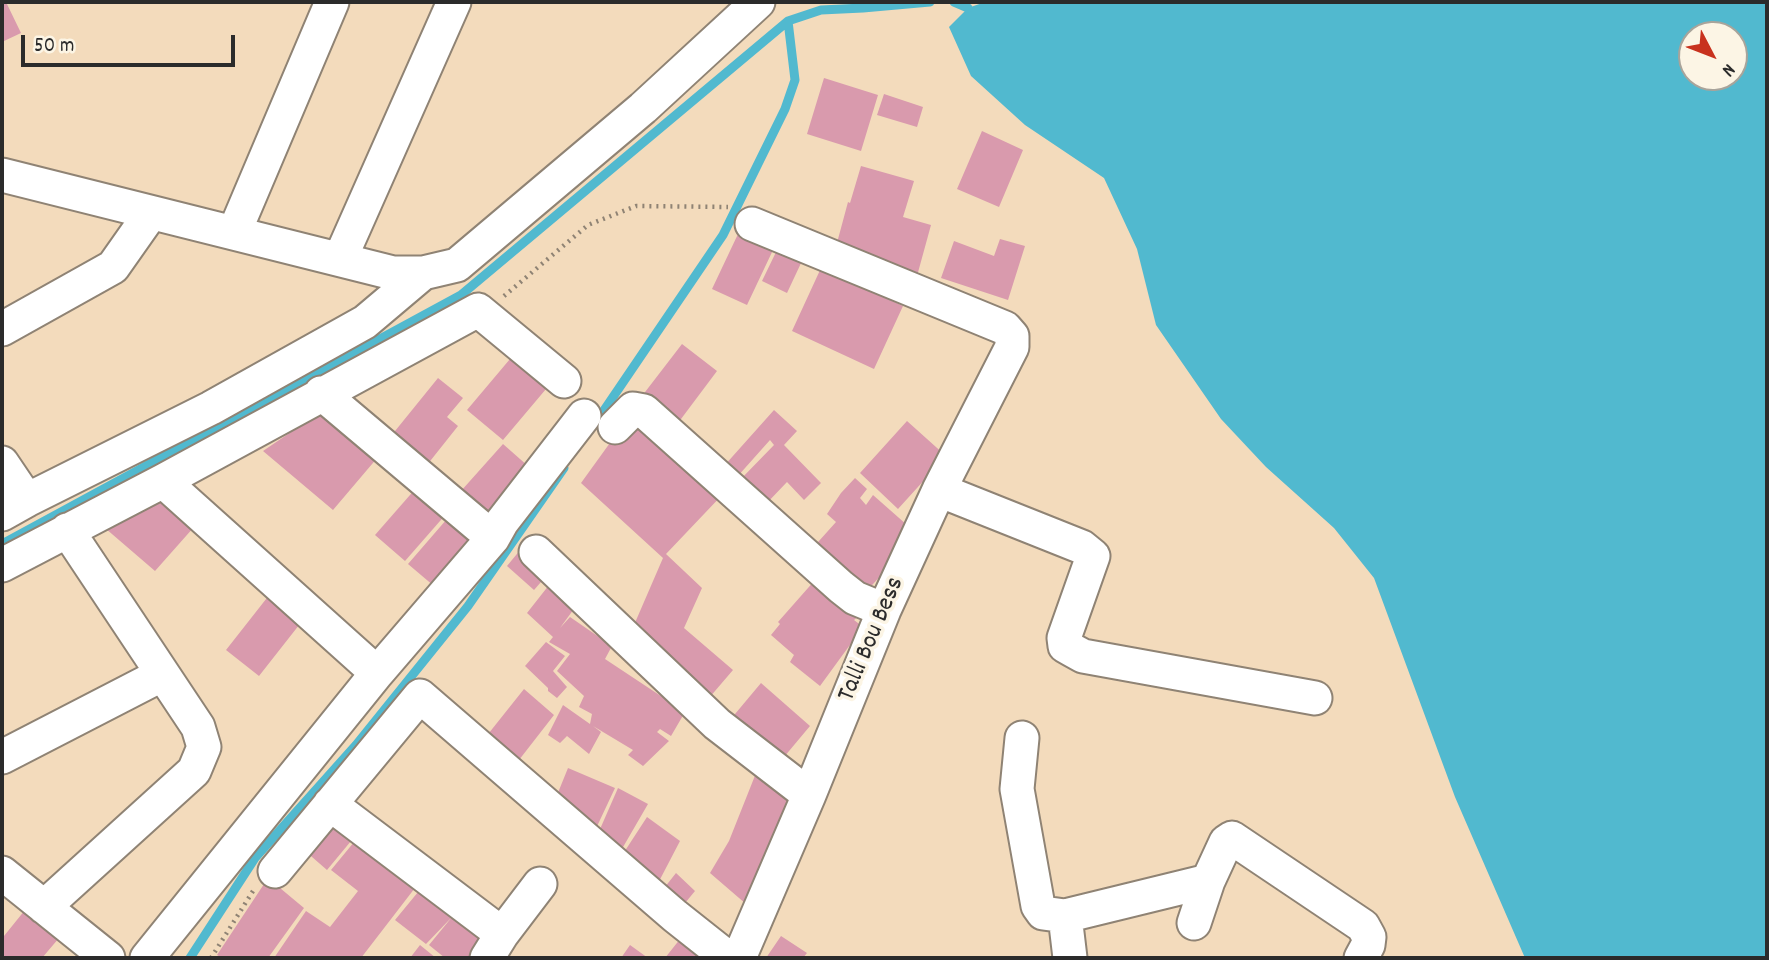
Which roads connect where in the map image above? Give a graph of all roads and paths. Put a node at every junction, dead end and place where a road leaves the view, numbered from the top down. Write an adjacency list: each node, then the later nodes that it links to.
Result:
1 (332, 2): 7 (street)
2 (454, 2): 8 (street)
3 (758, 2): 9 (street)
4 (2, 175): 5 (street)
5 (151, 213): 7 (street); 11 (street)
6 (739, 215): 10 (path); 16 (street, Talli Bou Bess)
7 (234, 233): 8 (street)
8 (340, 259): 9 (street)
9 (423, 273): 17 (street)
10 (494, 304)
11 (2, 329)
12 (564, 381): 13 (street)
13 (321, 393): 15 (street); 19 (street)
14 (2, 463): 17 (street)
15 (163, 481): 18 (street); 23 (street)
16 (939, 491): 22 (street, Talli Bou Bess); 25 (street)
17 (14, 507)
18 (67, 530): 21 (street); 24 (street)
19 (493, 538): 22 (street); 23 (street)
20 (536, 552): 28 (street)
21 (2, 565)
22 (884, 610): 28 (street, Talli Bou Bess)
23 (377, 673): 39 (street)
24 (161, 675): 27 (street); 34 (street)
25 (1315, 698)
26 (1022, 738): 35 (street)
27 (2, 757)
28 (809, 795): 42 (street, Talli Bou Bess)
29 (330, 804): 30 (street); 37 (street); 41 (street)
30 (275, 871): 40 (path)
31 (2, 873): 34 (street)
32 (1208, 881): 35 (street); 36 (street); 44 (street)
33 (540, 884): 37 (street)
34 (44, 907): 38 (street)
35 (1065, 916): 43 (street)
36 (1194, 923)
37 (495, 946)
38 (108, 958)
39 (147, 958)
40 (211, 958)
41 (728, 958)
42 (739, 958)
43 (1070, 958)
44 (1361, 958)

